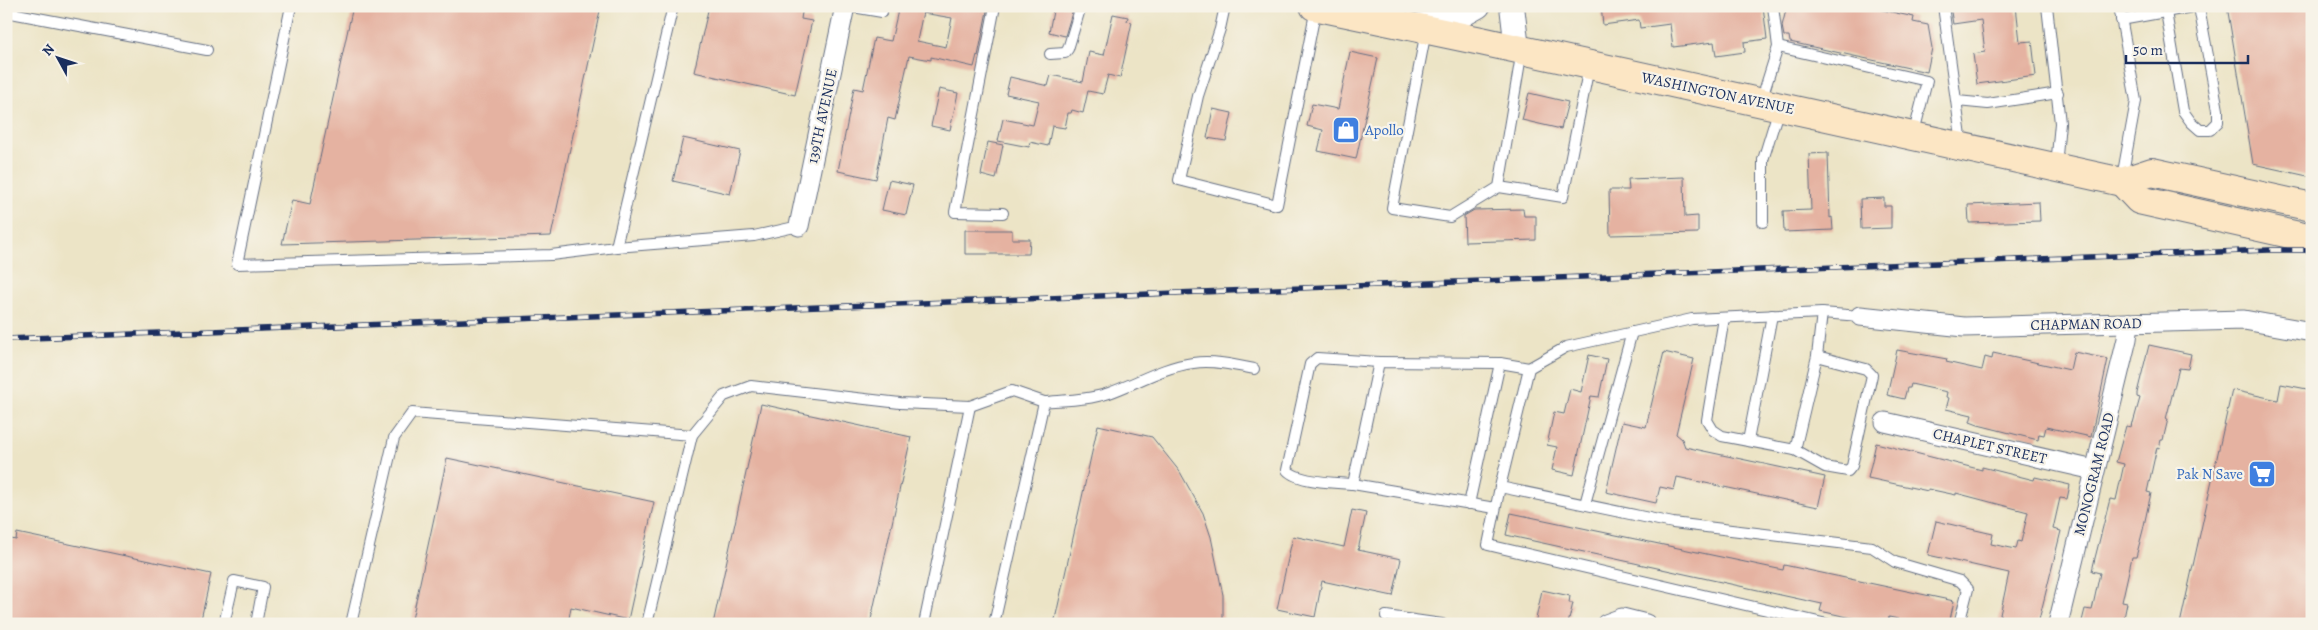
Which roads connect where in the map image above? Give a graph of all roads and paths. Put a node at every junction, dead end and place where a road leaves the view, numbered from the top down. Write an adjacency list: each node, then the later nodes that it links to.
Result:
1 (291, 6): 38 (lane)
2 (673, 6): 38 (lane)
3 (846, 6): 4 (lane); 36 (street, 139TH AVENUE)
4 (883, 6)
5 (995, 6): 34 (lane)
6 (1082, 6): 23 (lane)
7 (1225, 6): 15 (lane)
8 (1478, 6): 19 (street)
9 (1512, 6): 21 (street)
10 (1773, 6): 20 (lane)
11 (1943, 6): 26 (lane)
12 (2047, 6): 25 (lane)
13 (2119, 6): 18 (lane)
14 (2198, 7): 16 (lane); 16 (lane)
15 (1325, 8): 19 (main road, WASHINGTON AVENUE)
16 (2165, 9): 18 (lane)
17 (6, 12): 22 (lane)
18 (2122, 20): 31 (lane)
19 (1416, 28): 21 (main road, WASHINGTON AVENUE); 32 (lane)
20 (1778, 47): 27 (lane); 28 (lane)
21 (1519, 49): 24 (main road, WASHINGTON AVENUE); 32 (lane)
22 (208, 50)
23 (1050, 54)
24 (1590, 65): 27 (main road, WASHINGTON AVENUE); 32 (lane)
25 (2058, 93): 26 (lane); 30 (lane)
26 (1957, 101): 29 (lane)
27 (1770, 104): 28 (main road, WASHINGTON AVENUE); 35 (lane)
28 (1913, 136): 29 (main road, WASHINGTON AVENUE)
29 (1962, 147): 30 (main road, WASHINGTON AVENUE)
30 (2056, 167): 31 (main road, WASHINGTON AVENUE)
31 (2122, 182): 33 (main road); 37 (main road)
32 (1499, 187)
33 (2312, 208)
34 (1003, 213)
35 (1763, 222)
36 (799, 226): 38 (lane)
37 (2312, 239)
38 (616, 247)
39 (1822, 313): 40 (lane); 41 (lane); 46 (lane)
40 (1772, 315): 42 (lane); 55 (lane)
41 (1860, 316): 43 (street, CHAPMAN ROAD)
42 (1724, 318): 44 (lane); 55 (lane)
43 (2128, 323): 45 (street, CHAPMAN ROAD); 57 (street, MONOGRAM ROAD)
44 (1632, 332): 49 (lane); 61 (lane)
45 (2312, 332)
46 (1817, 356): 56 (lane); 56 (lane)
47 (1379, 362): 48 (lane); 58 (lane); 58 (lane)
48 (1500, 363): 49 (lane); 60 (lane)
49 (1529, 368): 59 (lane)
50 (1254, 369): 51 (lane)
51 (1044, 402): 52 (lane); 70 (lane)
52 (970, 406): 54 (lane); 69 (lane)
53 (1885, 422): 57 (street, CHAPLET STREET)
54 (692, 435): 67 (lane); 68 (lane)
55 (1748, 441): 56 (lane)
56 (1796, 450)
57 (2094, 470): 75 (street, MONOGRAM ROAD)
58 (1353, 484): 60 (lane)
59 (1500, 487): 61 (lane); 62 (lane)
60 (1469, 504): 62 (lane)
61 (1585, 504): 74 (lane)
62 (1495, 508): 73 (lane)
63 (1386, 616): 71 (lane)
64 (1614, 621): 72 (street)
65 (224, 624): 66 (lane)
66 (256, 624)
67 (351, 624)
68 (647, 624)
69 (924, 624)
70 (994, 624)
71 (1442, 624)
72 (1646, 624)
73 (1827, 624)
74 (1959, 624)
75 (2058, 624)

